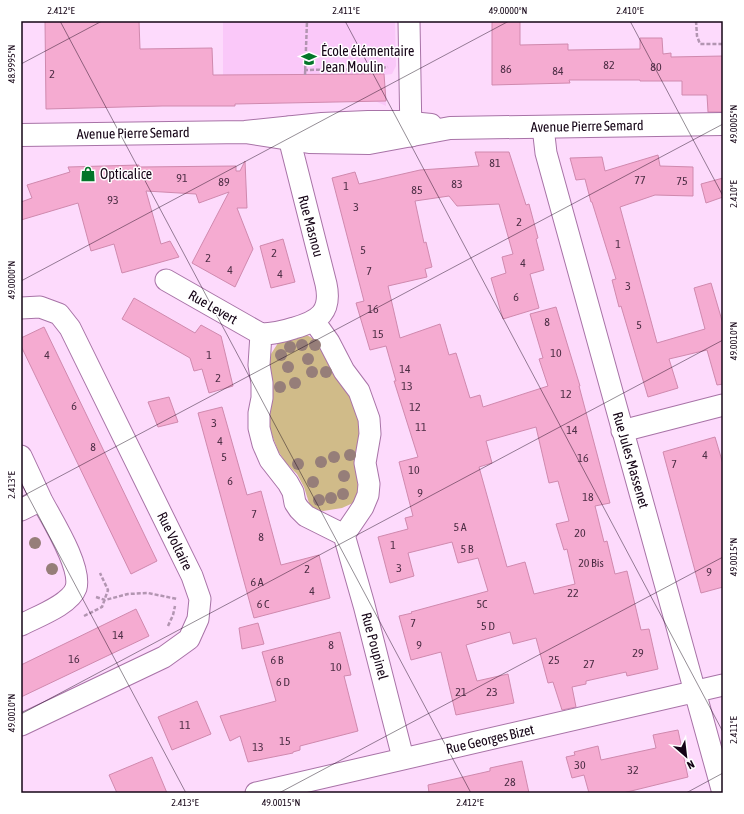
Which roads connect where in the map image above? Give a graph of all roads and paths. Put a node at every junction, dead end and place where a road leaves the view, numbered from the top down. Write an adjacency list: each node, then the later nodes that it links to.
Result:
1 (307, 21): 6 (path)
2 (409, 21): 10 (street)
3 (696, 21): 4 (path)
4 (723, 44)
5 (389, 67): 6 (path)
6 (304, 70): 7 (path)
7 (305, 75)
8 (723, 124): 9 (main road, Avenue Pierre Semard)
9 (543, 127): 10 (main road, Avenue Pierre Semard); 18 (street, Rue Jules Massenet)
10 (411, 129): 11 (main road, Avenue Pierre Semard)
11 (289, 133): 12 (main road, Avenue Pierre Semard); 15 (street, Rue Masnou)
12 (21, 135)
13 (166, 280): 16 (street, Rue Levert)
14 (21, 308): 24 (street, Rue Voltaire)
15 (314, 321): 16 (street); 22 (street)
16 (261, 334): 22 (street)
17 (723, 405): 18 (street)
18 (622, 431): 27 (street, Rue Jules Massenet)
19 (21, 456): 20 (street)
20 (42, 500): 21 (street); 23 (street)
21 (21, 510)
22 (344, 535): 29 (street, Rue Poupinel)
23 (76, 588): 24 (path); 25 (street)
24 (198, 619): 28 (street, Rue Voltaire)
25 (21, 625)
26 (723, 686): 27 (street, Rue Georges Bizet)
27 (695, 692): 29 (street, Rue Georges Bizet); 31 (street, Rue Jules Massenet)
28 (21, 725)
29 (404, 758): 30 (street, Rue Georges Bizet)
30 (256, 793)
31 (723, 793)

